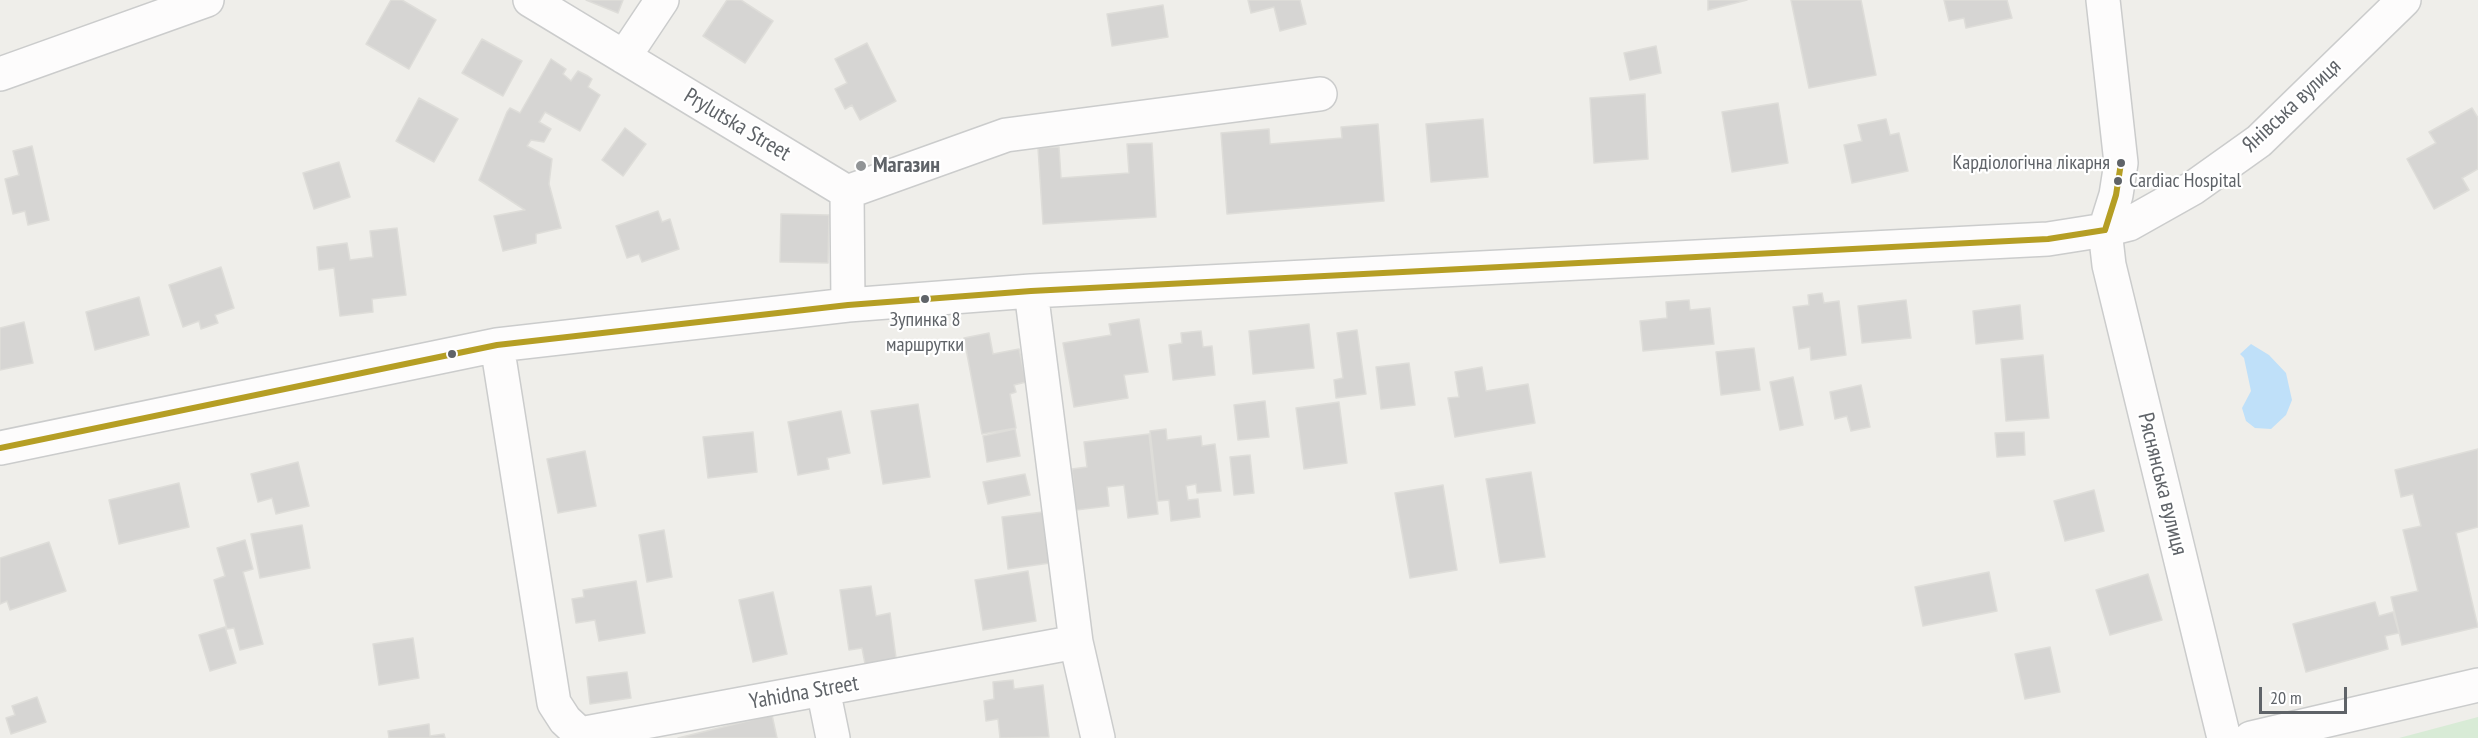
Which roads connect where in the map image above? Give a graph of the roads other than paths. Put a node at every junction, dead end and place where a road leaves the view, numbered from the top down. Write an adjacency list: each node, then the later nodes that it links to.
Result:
1 (207, 0): 7 (street)
2 (530, 0): 6 (street, Prylutska Street)
3 (662, 0): 6 (street)
4 (2103, 0): 10 (street)
5 (2404, 0): 10 (street, Янівська вулиця)
6 (624, 57): 9 (street, Prylutska Street)
7 (0, 74)
8 (1320, 94): 9 (street)
9 (847, 192): 12 (street)
10 (2105, 230): 11 (street, Янівська вулиця); 20 (street, Ряснянська вулиця)
11 (1031, 291): 12 (street, Янівська вулиця); 15 (street)
12 (848, 305): 13 (street, Янівська вулиця)
13 (497, 345): 14 (street, Янівська вулиця); 17 (street, Yahidna Street)
14 (0, 448)
15 (1076, 642): 17 (street, Yahidna Street); 19 (street)
16 (2478, 685): 21 (street)
17 (823, 689): 18 (street)
18 (833, 738)
19 (1098, 738)
20 (2224, 738)
21 (2252, 738)

